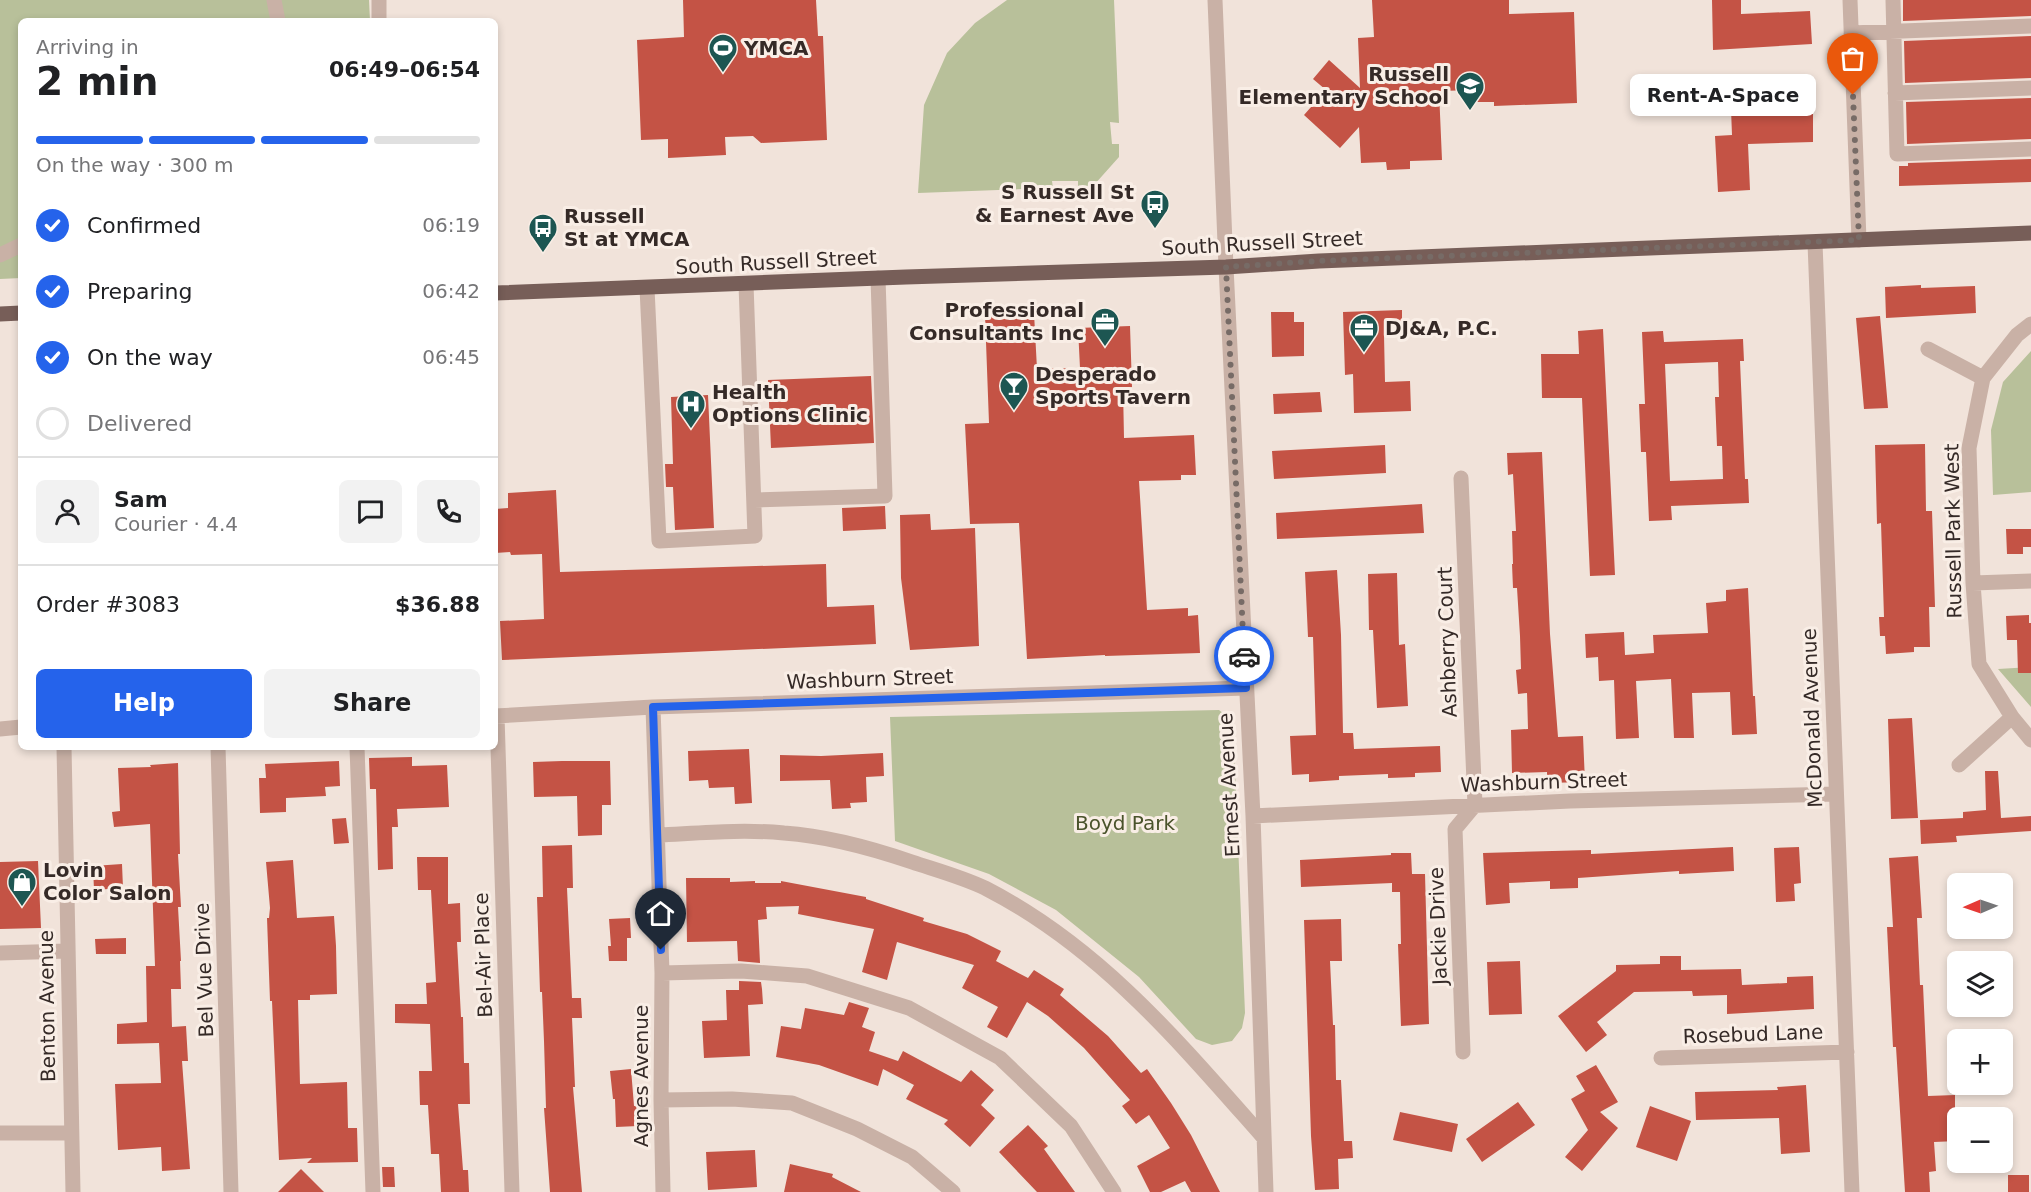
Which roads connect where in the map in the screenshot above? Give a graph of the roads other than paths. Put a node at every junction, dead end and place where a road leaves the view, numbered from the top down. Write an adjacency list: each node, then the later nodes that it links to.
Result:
1 (274, 0): 6 (street)
2 (379, 0): 7 (street)
3 (1215, 0): 19 (street, Ernest Avenue)
4 (1850, 0): 10 (street)
5 (1893, 0): 9 (street)
6 (277, 18)
7 (379, 18)
8 (2031, 26): 9 (street)
9 (1894, 31): 10 (street); 12 (street)
10 (1851, 33): 15 (street)
11 (2031, 88): 12 (street)
12 (1895, 93): 13 (street)
13 (2031, 149)
14 (2031, 233): 15 (main road, South Russell Street)
15 (1859, 240): 16 (main road, South Russell Street)
16 (1815, 243): 19 (main road, South Russell Street); 45 (street, McDonald Avenue)
17 (18, 246): 18 (street)
18 (0, 255)
19 (1226, 267): 20 (main road, South Russell Street); 33 (street, Ernest Avenue)
20 (878, 278): 21 (main road, South Russell Street); 30 (street)
21 (746, 284): 22 (main road, South Russell Street); 30 (street)
22 (647, 288): 23 (main road, South Russell Street); 30 (street)
23 (498, 293)
24 (18, 313): 25 (main road)
25 (0, 314)
26 (2031, 324): 28 (street, Russell Park West)
27 (1928, 349): 28 (street)
28 (1983, 378): 32 (street, Russell Park West)
29 (1461, 478): 46 (street, Ashberry Court)
30 (754, 500)
31 (2031, 581): 32 (street)
32 (1973, 583): 36 (street, Russell Park West)
33 (1246, 688): 34 (street, Washburn Street); 47 (street, Ernest Avenue)
34 (653, 707): 35 (street, Washburn Street); 48 (street, Agnes Avenue)
35 (498, 716)
36 (2012, 717): 39 (street, Russell Park West); 44 (street)
37 (18, 727): 38 (street)
38 (0, 729)
39 (2031, 740)
40 (64, 750): 49 (street, Benton Avenue)
41 (218, 750): 60 (street, Bel Vue Drive)
42 (357, 750): 61 (street)
43 (497, 750): 62 (street, Bel-Air Place)
44 (1959, 765)
45 (1836, 794): 46 (street, Washburn Street); 53 (street, McDonald Avenue)
46 (1475, 805): 47 (street, Washburn Street); 52 (street, Jackie Drive)
47 (1253, 816): 58 (street, Ernest Avenue)
48 (658, 835): 51 (street, Agnes Avenue); 58 (street)
49 (68, 951): 50 (street); 57 (street, Benton Avenue)
50 (0, 953)
51 (662, 973): 55 (street, Agnes Avenue); 65 (street)
52 (1463, 1052)
53 (1847, 1052): 54 (street, Rosebud Lane); 67 (street, McDonald Avenue)
54 (1661, 1058)
55 (661, 1100): 63 (street, Agnes Avenue); 64 (street)
56 (0, 1133): 57 (street)
57 (71, 1133): 59 (street, Benton Avenue)
58 (1263, 1137): 66 (street, Ernest Avenue)
59 (73, 1192)
60 (231, 1192)
61 (373, 1192)
62 (512, 1192)
63 (663, 1192)
64 (953, 1192)
65 (1114, 1192)
66 (1266, 1192)
67 (1852, 1192)

